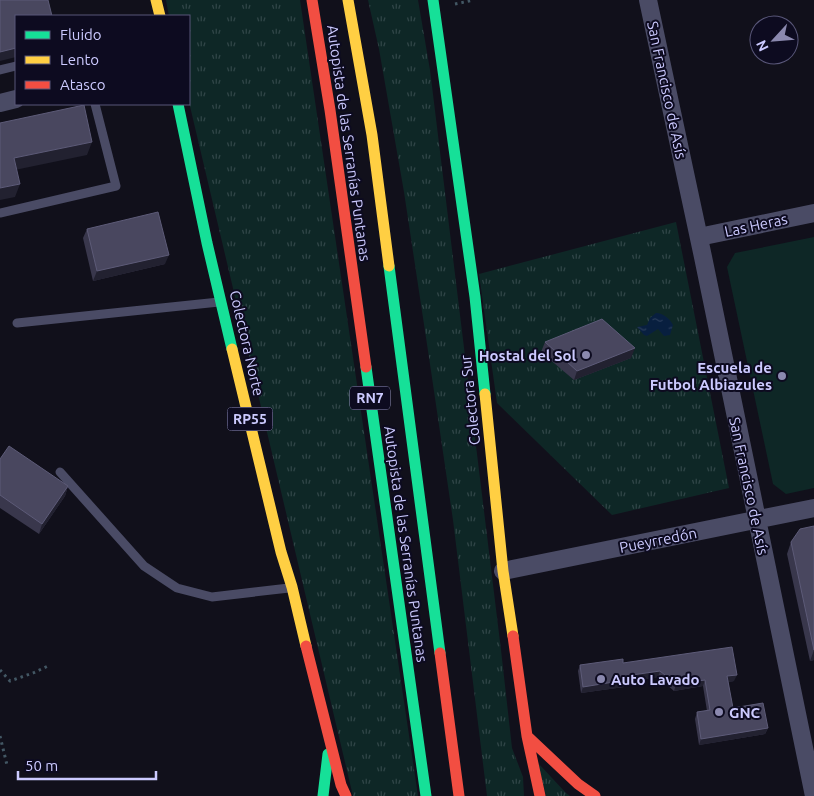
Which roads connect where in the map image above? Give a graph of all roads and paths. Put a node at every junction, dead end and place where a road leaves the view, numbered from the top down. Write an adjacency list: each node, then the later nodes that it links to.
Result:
1 (156, 0): 6 (main road)
2 (312, 0): 31 (main road, Autopista de las Serranías Puntanas / RN7)
3 (348, 0): 32 (main road, Autopista de las Serranías Puntanas / RN7)
4 (433, 0): 21 (main road, Colectora Sur)
5 (648, 0): 15 (street, San Francisco de Asís)
6 (160, 15)
7 (15, 66): 8 (lane)
8 (0, 70)
9 (15, 99): 10 (street)
10 (0, 103)
11 (95, 105): 13 (lane)
12 (178, 105): 16 (main road, Colectora Norte / RP55)
13 (0, 212)
14 (814, 213): 15 (street, Las Heras)
15 (699, 237): 20 (street, San Francisco de Asís)
16 (222, 302): 17 (lane); 22 (main road, Colectora Norte / RP55)
17 (17, 323)
18 (60, 472): 22 (lane)
19 (814, 508): 20 (street, Pueyrredón)
20 (756, 520): 21 (street, Pueyrredón); 35 (street, San Francisco de Asís)
21 (503, 571): 27 (main road, Colectora Sur)
22 (292, 588): 25 (main road, Colectora Norte / RP55)
23 (50, 665): 24 (path)
24 (0, 670)
25 (329, 733): 29 (main road, Colectora Norte / RP55); 30 (main road, Colectora Norte / RP55)
26 (0, 736): 28 (path)
27 (527, 736): 33 (main road, Colectora Sur); 34 (main road)
28 (8, 765)
29 (323, 796)
30 (346, 796)
31 (426, 796)
32 (459, 796)
33 (540, 796)
34 (595, 796)
35 (814, 796)

